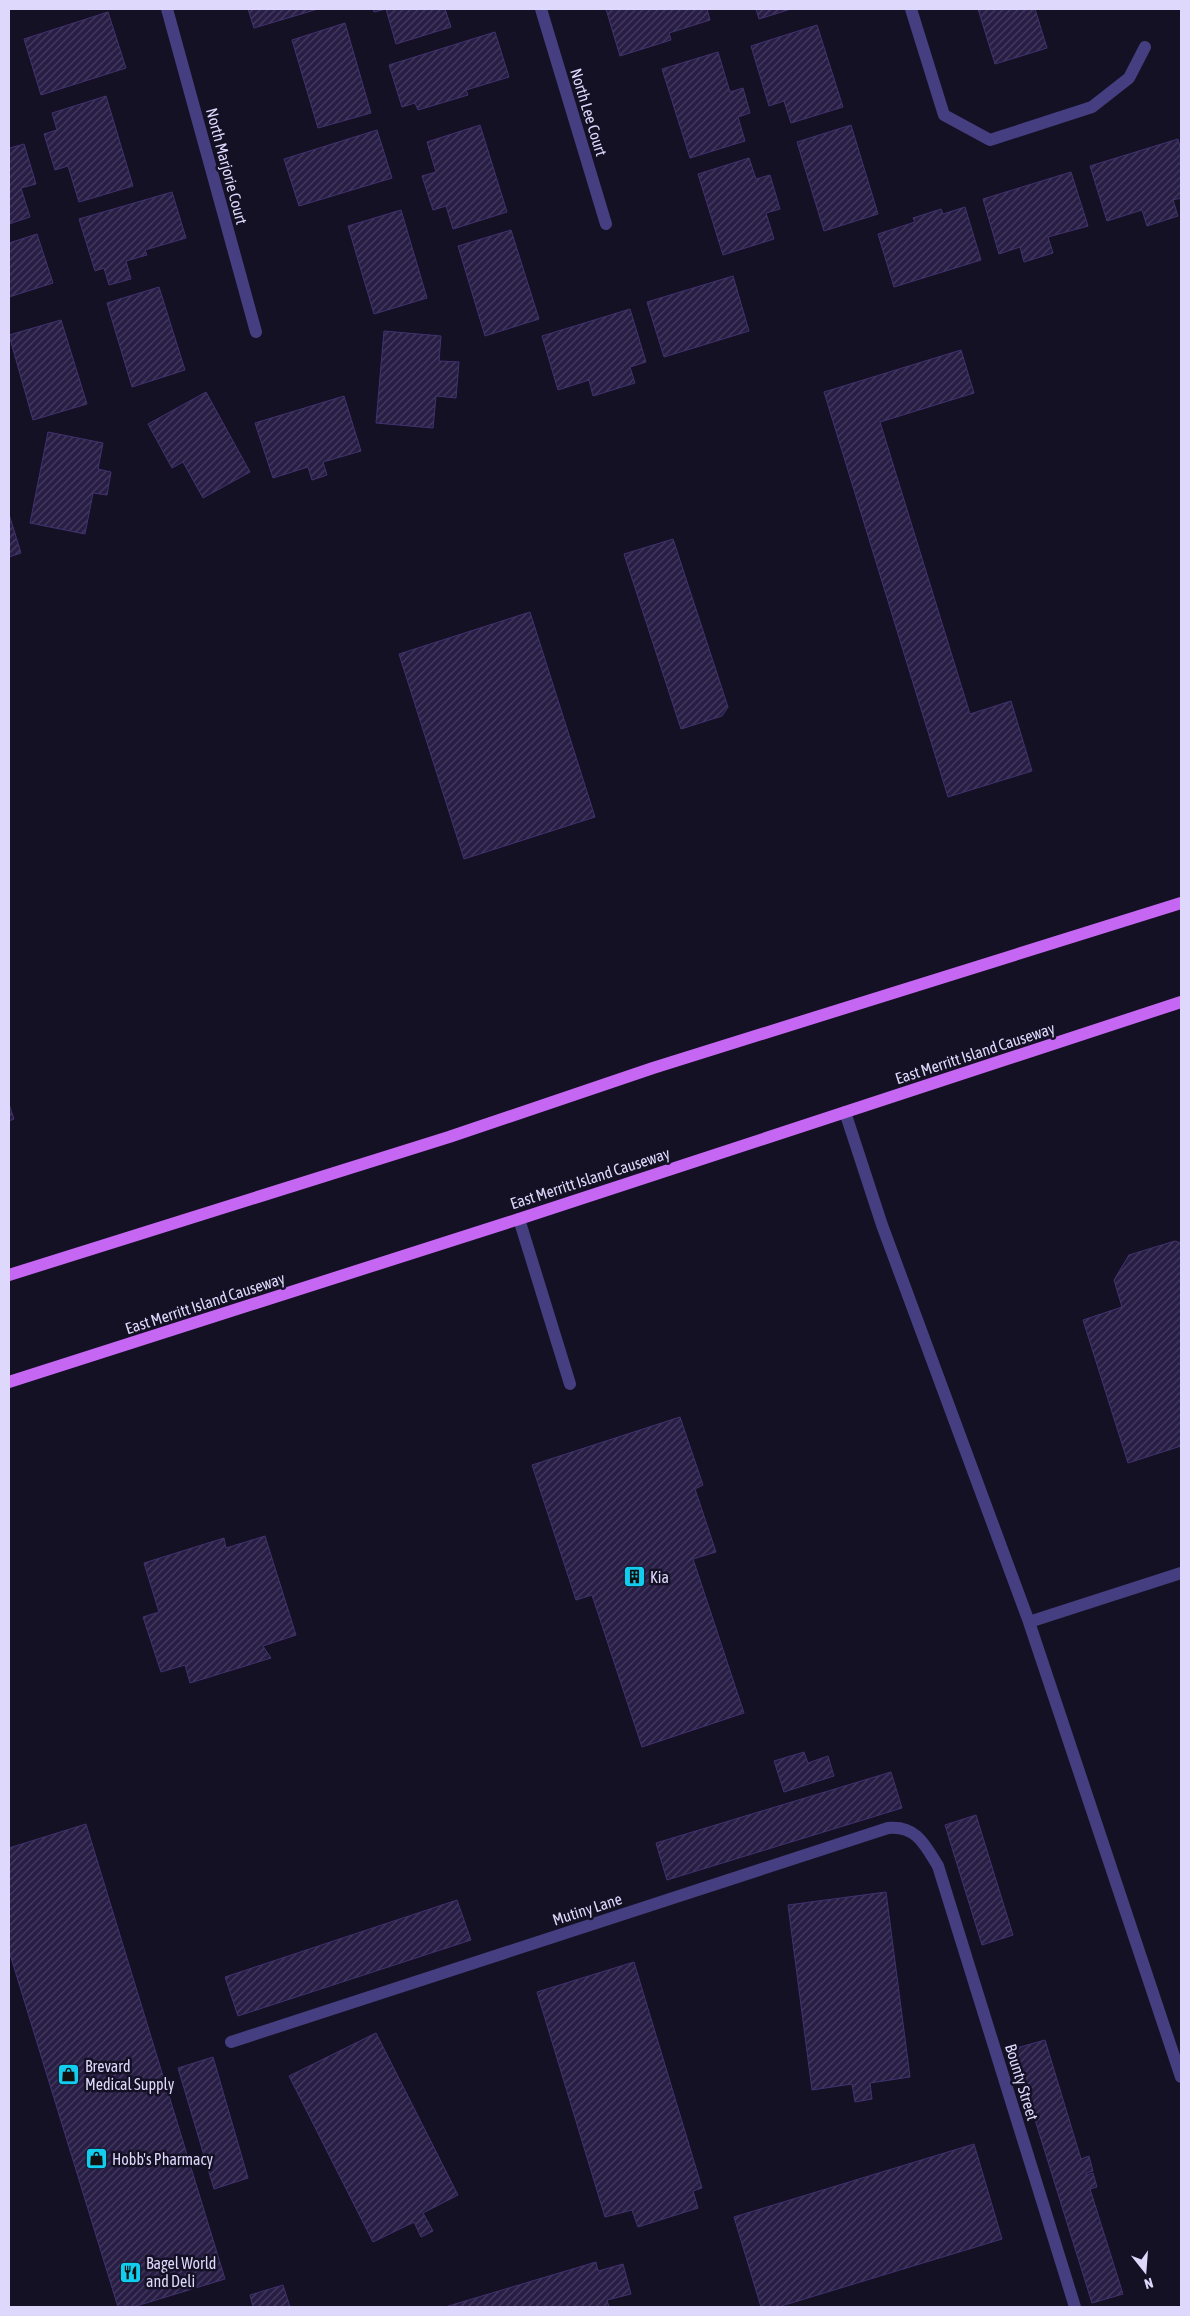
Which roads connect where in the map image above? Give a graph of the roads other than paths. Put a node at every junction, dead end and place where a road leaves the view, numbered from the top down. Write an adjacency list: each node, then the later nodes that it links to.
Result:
1 (166, 9): 6 (street, North Marjorie Court)
2 (541, 9): 5 (street, North Lee Court)
3 (911, 9): 4 (street)
4 (1145, 47)
5 (606, 224)
6 (256, 332)
7 (1181, 903): 11 (main road)
8 (1181, 1002): 9 (main road, East Merritt Island Causeway)
9 (846, 1112): 10 (main road, East Merritt Island Causeway); 15 (street)
10 (519, 1219): 12 (main road, East Merritt Island Causeway); 13 (street)
11 (9, 1276)
12 (9, 1382)
13 (570, 1384)
14 (1181, 1573): 15 (street)
15 (1029, 1622): 18 (street)
16 (938, 1866): 17 (street, Mutiny Lane); 19 (street, Bounty Street)
17 (231, 2042)
18 (1181, 2077)
19 (1075, 2307)

